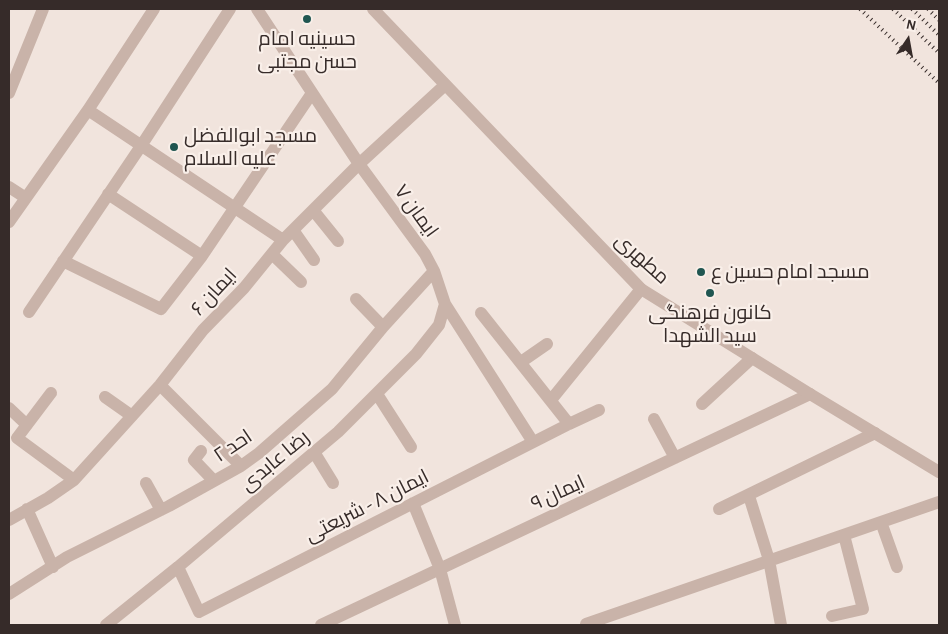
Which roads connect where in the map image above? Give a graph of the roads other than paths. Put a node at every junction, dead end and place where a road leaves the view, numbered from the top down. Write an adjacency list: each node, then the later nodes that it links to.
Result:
1 (43, 9): 7 (street)
2 (154, 9): 9 (street)
3 (230, 9): 10 (street)
4 (256, 9): 8 (street, ایمان ۷)
5 (373, 9): 6 (street, مطهری)
6 (445, 85): 11 (street, ایمان ۶); 27 (street, مطهری)
7 (9, 93)
8 (312, 93): 11 (street, ایمان ۷); 15 (street)
9 (88, 110): 10 (street); 14 (street)
10 (141, 146): 13 (street); 15 (street)
11 (359, 164): 16 (street, ایمان ۶); 25 (street, ایمان ۷)
12 (9, 187): 14 (street)
13 (108, 194): 22 (street); 24 (street)
14 (26, 198): 17 (street)
15 (235, 208): 19 (street); 22 (street)
16 (313, 210): 18 (street, ایمان ۶); 20 (street)
17 (9, 222)
18 (292, 230): 19 (street, ایمان ۶); 23 (street)
19 (283, 240): 21 (street, ایمان ۶)
20 (338, 241)
21 (272, 254): 26 (street); 36 (street, ایمان ۶)
22 (202, 256): 24 (street)
23 (314, 260)
24 (63, 261): 30 (street)
25 (434, 271): 29 (street, ایمان ۷); 32 (street, احد ۲)
26 (301, 282)
27 (641, 289): 34 (street, مطهری); 41 (street)
28 (356, 299): 32 (street)
29 (445, 304): 38 (street, رضا عابدی); 50 (street, ایمان ۷)
30 (29, 312)
31 (481, 313): 35 (street)
32 (383, 327): 55 (street, احد ۲)
33 (547, 344): 35 (street)
34 (752, 358): 39 (street, مطهری); 42 (street)
35 (521, 362): 41 (street)
36 (160, 385): 45 (street, ایمان ۶); 55 (street)
37 (50, 393): 48 (street)
38 (376, 394): 51 (street); 53 (street, رضا عابدی)
39 (810, 394): 49 (street, مطهری); 54 (street, ایمان ۹)
40 (105, 397): 45 (street)
41 (551, 400): 47 (street)
42 (702, 404)
43 (9, 408): 48 (street)
44 (599, 410): 47 (street, ایمان ۸ - شریعتی)
45 (132, 416): 57 (street, ایمان ۶)
46 (654, 419): 54 (street)
47 (569, 424): 50 (street, ایمان ۸ - شریعتی)
48 (27, 425): 57 (street)
49 (875, 433): 56 (street, مطهری); 61 (street)
50 (533, 442): 63 (street, ایمان ۸ - شریعتی)
51 (411, 447)
52 (201, 451): 58 (street)
53 (314, 452): 60 (street); 73 (street, رضا عابدی)
54 (675, 458): 74 (street, ایمان ۹)
55 (241, 466): 58 (street, احد ۲)
56 (939, 472)
57 (74, 480): 65 (street, ایمان ۶)
58 (214, 481): 66 (street, احد ۲)
59 (146, 483): 66 (street)
60 (333, 483)
61 (749, 496): 64 (street); 70 (street)
62 (939, 502): 68 (street)
63 (413, 504): 73 (street, ایمان ۸ - شریعتی); 74 (street)
64 (719, 509)
65 (27, 510): 67 (street, ایمان ۶); 71 (street)
66 (161, 510): 71 (street, احد ۲)
67 (9, 520)
68 (881, 522): 69 (street); 72 (street)
69 (844, 535): 70 (street); 76 (street)
70 (769, 560): 77 (street); 81 (street)
71 (54, 567): 75 (street, احد ۲)
72 (897, 567)
73 (178, 568): 78 (street, رضا عابدی)
74 (440, 569): 79 (street, ایمان ۹); 80 (street)
75 (9, 594)
76 (832, 616)
77 (586, 624)
78 (106, 625)
79 (321, 625)
80 (455, 625)
81 (781, 625)

